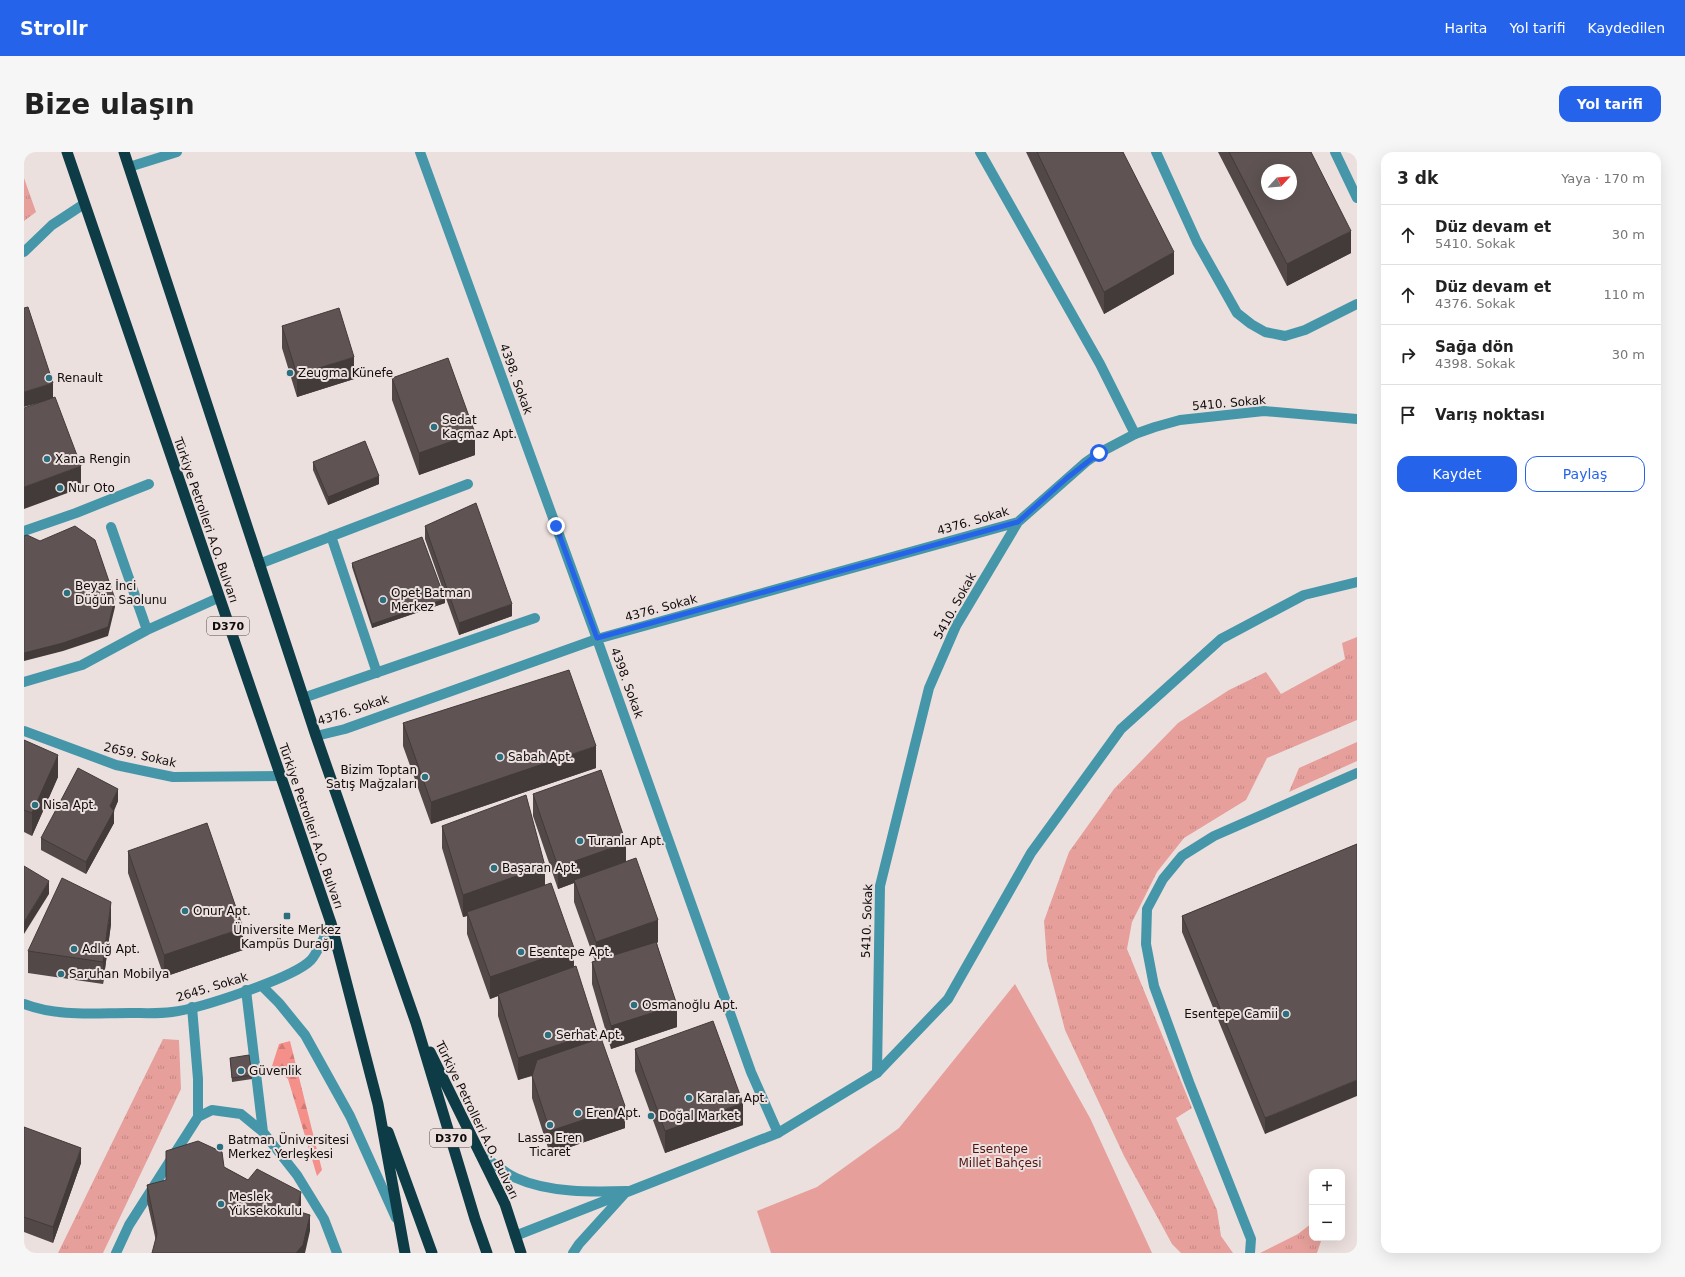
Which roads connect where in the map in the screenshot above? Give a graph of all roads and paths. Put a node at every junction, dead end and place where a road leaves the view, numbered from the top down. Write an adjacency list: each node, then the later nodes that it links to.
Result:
1 (67, 152): 10 (highway, Türkiye Petrolleri A.O. Bulvarı / D370)
2 (124, 152): 8 (highway, Türkiye Petrolleri A.O. Bulvarı / D370)
3 (177, 152): 8 (street)
4 (420, 152): 26 (street, 4398. Sokak)
5 (980, 152): 14 (street)
6 (1156, 152): 12 (street)
7 (1335, 152): 9 (street)
8 (129, 167): 21 (highway, Türkiye Petrolleri A.O. Bulvarı / D370)
9 (1357, 198)
10 (84, 204): 11 (street); 23 (highway, Türkiye Petrolleri A.O. Bulvarı / D370)
11 (24, 252)
12 (1357, 304)
13 (1357, 419): 14 (street, 5410. Sokak)
14 (1135, 434): 17 (street, 5410. Sokak)
15 (149, 484): 19 (street)
16 (468, 484): 20 (street)
17 (1018, 522): 26 (street, 4376. Sokak); 40 (street, 5410. Sokak)
18 (111, 527): 25 (street)
19 (24, 531)
20 (331, 536): 21 (street); 27 (street)
21 (259, 564): 29 (highway, Türkiye Petrolleri A.O. Bulvarı / D370)
22 (1357, 582): 40 (street)
23 (218, 598): 25 (street); 33 (highway, Türkiye Petrolleri A.O. Bulvarı / D370)
24 (535, 618): 27 (street)
25 (147, 630): 28 (street)
26 (597, 638): 31 (street, 4376. Sokak); 44 (street, 4398. Sokak)
27 (377, 673): 29 (street)
28 (24, 682)
29 (303, 698): 31 (highway, Türkiye Petrolleri A.O. Bulvarı / D370)
30 (24, 731): 33 (street, 2659. Sokak)
31 (316, 736): 39 (highway, Türkiye Petrolleri A.O. Bulvarı / D370)
32 (1357, 773): 56 (street)
33 (280, 776): 34 (highway, Türkiye Petrolleri A.O. Bulvarı / D370)
34 (331, 923): 35 (street, 2645. Sokak); 41 (highway, Türkiye Petrolleri A.O. Bulvarı / D370)
35 (262, 986): 36 (street, 2645. Sokak); 47 (street)
36 (246, 990): 38 (street, 2645. Sokak); 43 (street)
37 (24, 1004): 38 (street, 2645. Sokak)
38 (192, 1008): 42 (street)
39 (416, 1023): 45 (highway, Türkiye Petrolleri A.O. Bulvarı); 53 (highway, Türkiye Petrolleri A.O. Bulvarı / D370)
40 (877, 1073): 44 (street)
41 (378, 1104): 47 (highway, Türkiye Petrolleri A.O. Bulvarı); 52 (highway, Türkiye Petrolleri A.O. Bulvarı / D370)
42 (198, 1117): 43 (street); 49 (street)
43 (263, 1132): 50 (street)
44 (778, 1133): 46 (street)
45 (480, 1154): 46 (street); 48 (highway, Türkiye Petrolleri A.O. Bulvarı)
46 (627, 1191): 48 (street); 55 (street)
47 (400, 1225): 51 (highway, Türkiye Petrolleri A.O. Bulvarı)
48 (515, 1236): 54 (highway, Türkiye Petrolleri A.O. Bulvarı)
49 (116, 1253)
50 (337, 1253)
51 (405, 1253)
52 (432, 1253)
53 (487, 1253)
54 (521, 1253)
55 (573, 1253)
56 (1250, 1253)

